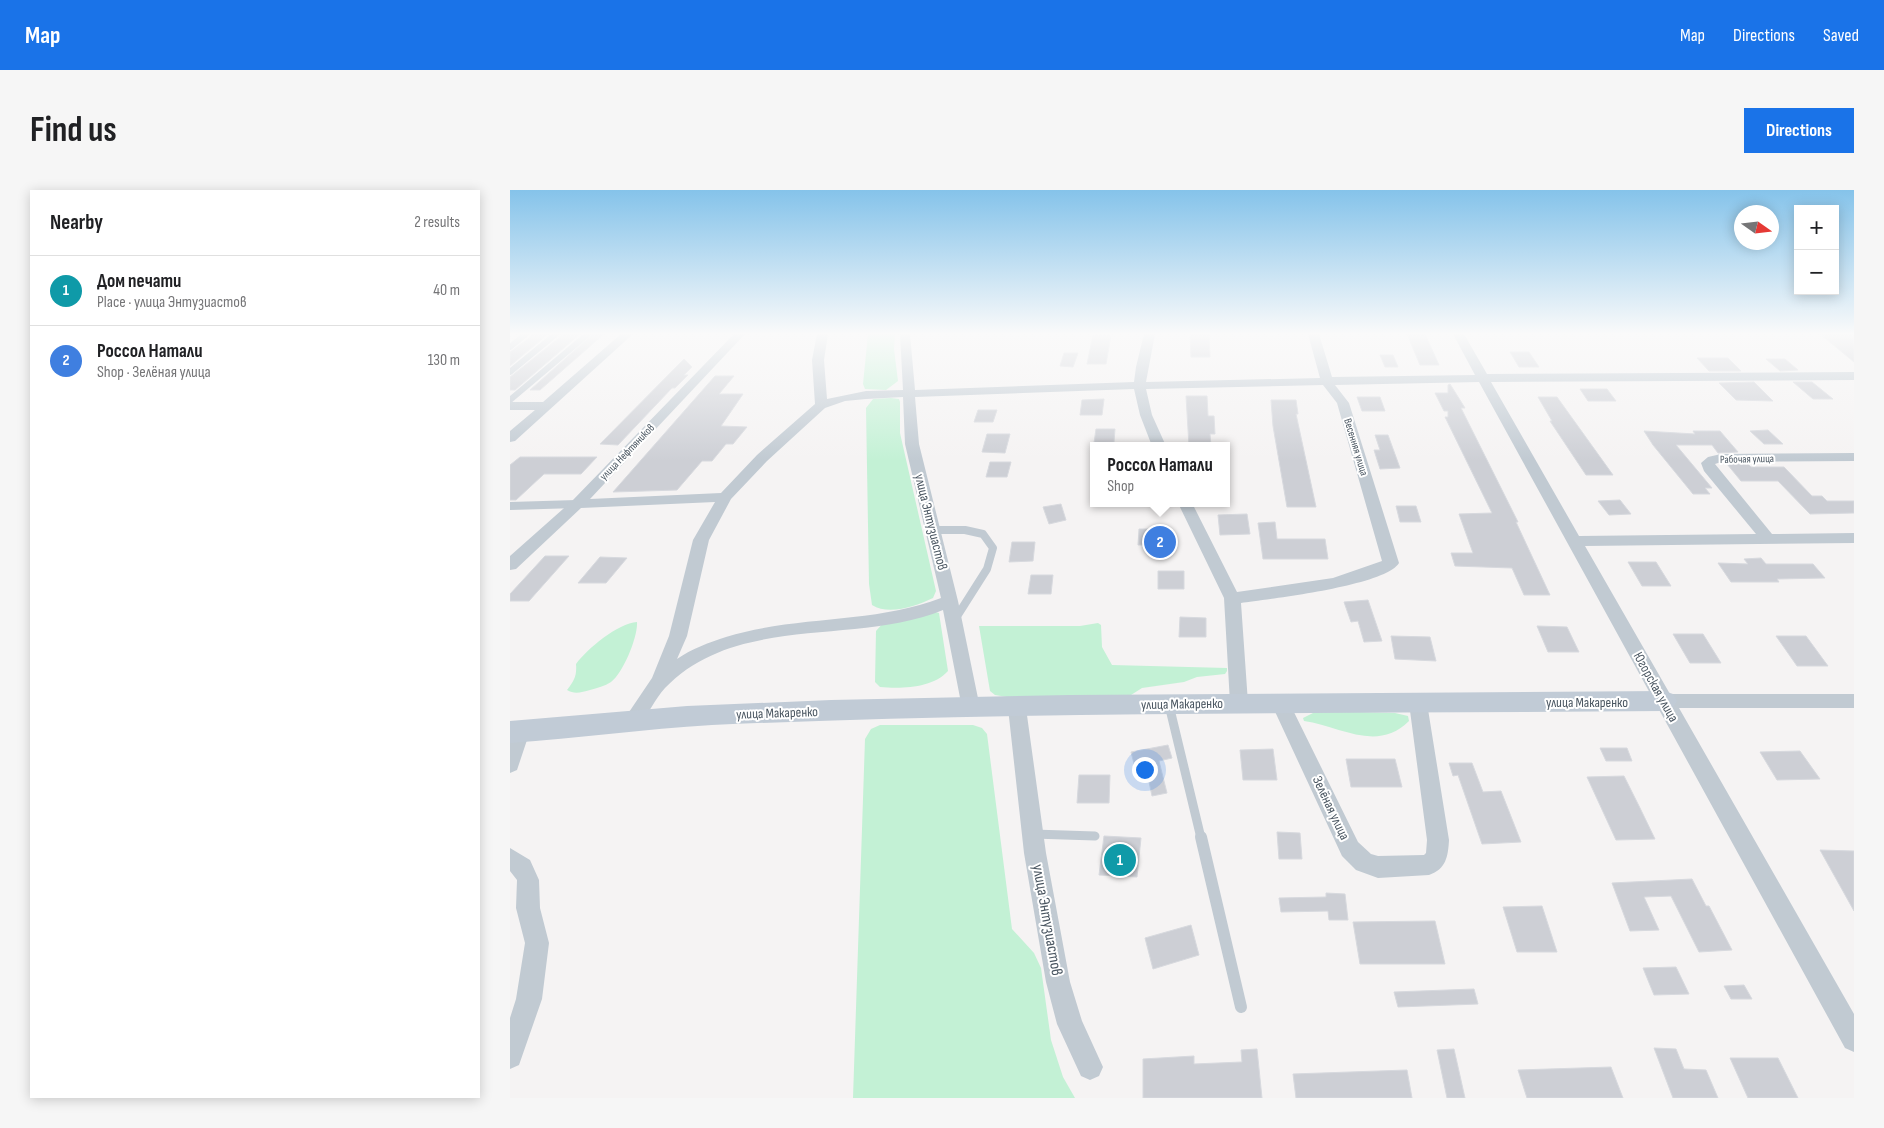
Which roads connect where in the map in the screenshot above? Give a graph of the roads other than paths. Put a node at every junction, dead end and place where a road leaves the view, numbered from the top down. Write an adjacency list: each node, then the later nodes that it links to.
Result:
1 (538, 376): 13 (lane)
2 (580, 376): 16 (street)
3 (699, 376): 21 (street, улица Нефтяников)
4 (819, 376): 14 (street)
5 (907, 376): 12 (street, улица Энтузиастов)
6 (1140, 376): 11 (street)
7 (1326, 376): 10 (street, Весенняя улица)
8 (1785, 376): 9 (street)
9 (1483, 378): 10 (street); 27 (street, Югорская улица)
10 (1328, 382): 11 (street); 29 (street, Весенняя улица)
11 (1138, 386): 12 (street); 18 (street)
12 (908, 393): 14 (street); 24 (street, улица Энтузиастов)
13 (510, 400)
14 (821, 405): 20 (street)
15 (510, 406): 16 (street)
16 (547, 406): 17 (street)
17 (510, 438)
18 (1157, 442)
19 (1854, 458): 26 (street, Рабочая улица)
20 (725, 497): 21 (street); 32 (street)
21 (577, 504): 22 (lane); 28 (street, улица Нефтяников)
22 (510, 506)
23 (1186, 507): 29 (street)
24 (933, 530): 30 (street, улица Энтузиастов); 31 (lane)
25 (1854, 538): 26 (street)
26 (1768, 539): 27 (street)
27 (1574, 541): 34 (street, Югорская улица)
28 (510, 565)
29 (1232, 598): 35 (street)
30 (950, 601): 31 (street, улица Энтузиастов); 32 (street)
31 (954, 621): 39 (street, улица Энтузиастов)
32 (659, 682): 41 (street)
33 (1854, 701): 34 (street, улица Макаренко)
34 (1664, 702): 37 (street, улица Макаренко); 48 (street, Югорская улица)
35 (1239, 703): 36 (street, улица Макаренко); 38 (street, улица Макаренко)
36 (1280, 703): 37 (street, улица Макаренко); 37 (street, Зелёная улица)
37 (1418, 703)
38 (1169, 705): 40 (street, улица Макаренко); 47 (lane)
39 (971, 708): 40 (street, улица Макаренко); 41 (street, улица Макаренко)
40 (1017, 708): 44 (street, улица Энтузиастов)
41 (633, 721): 42 (street, улица Макаренко)
42 (515, 732): 43 (street)
43 (510, 764)
44 (1033, 834): 45 (lane); 50 (street, улица Энтузиастов)
45 (1095, 836)
46 (510, 858): 49 (street)
47 (1241, 1007)
48 (1854, 1039)
49 (510, 1056)
50 (1090, 1067)

